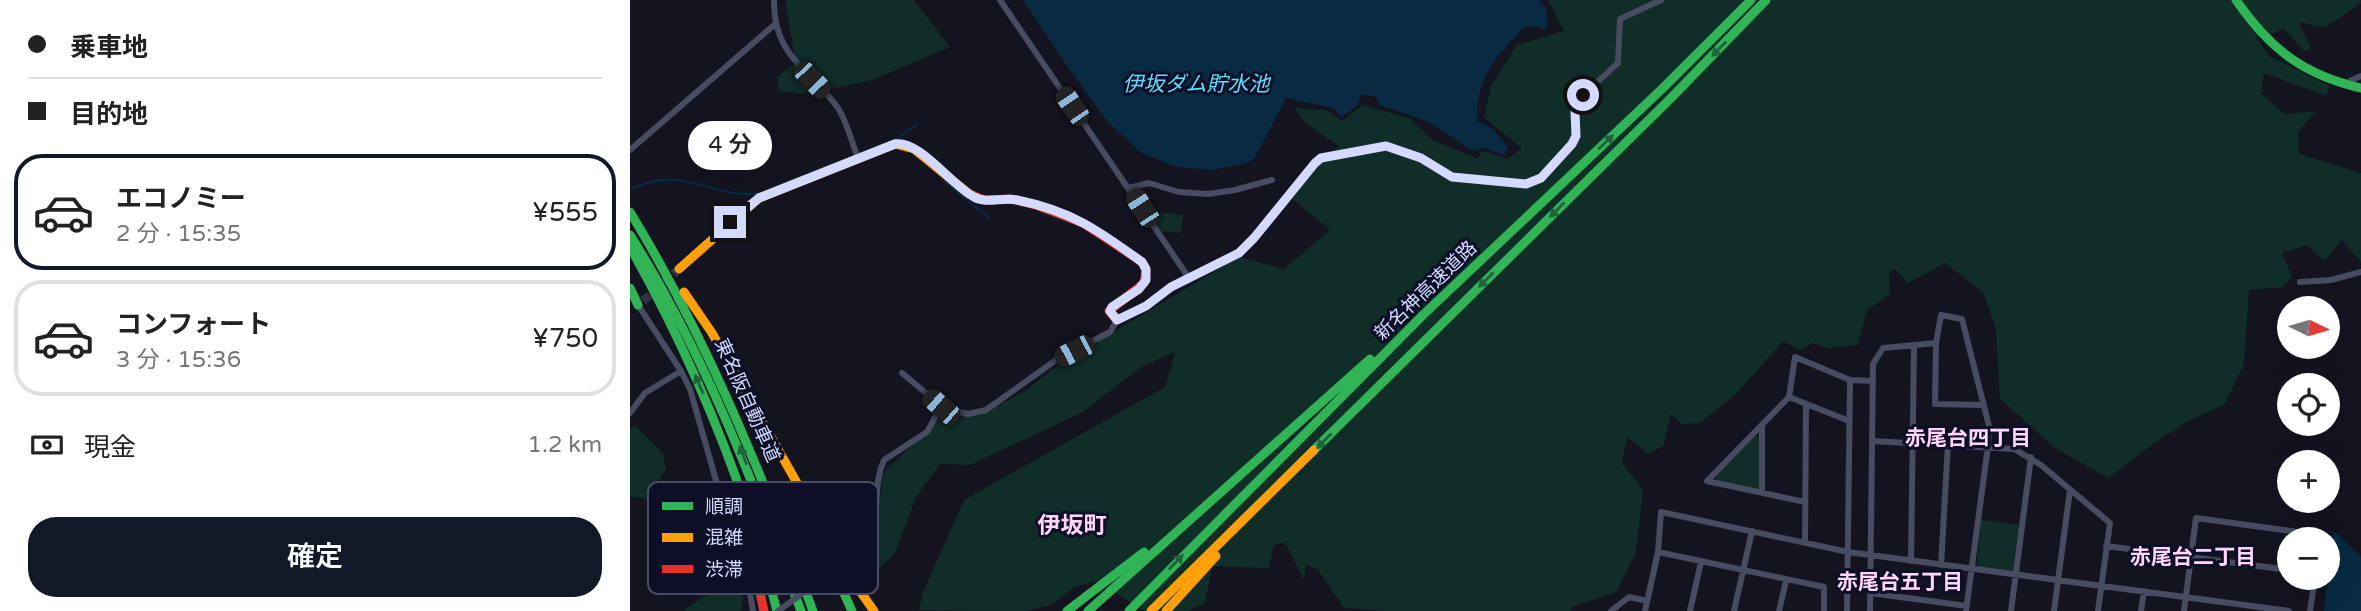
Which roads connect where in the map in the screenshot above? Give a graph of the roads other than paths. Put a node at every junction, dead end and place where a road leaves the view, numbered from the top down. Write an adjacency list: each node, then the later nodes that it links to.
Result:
1 (774, 0): 8 (street)
2 (780, 0): 8 (street)
3 (1000, 0): 16 (street)
4 (1661, 0): 23 (street)
5 (1751, 0): 28 (main road, 新名神高速道路, one-way to 5)
6 (1766, 0): 62 (main road, 新名神高速道路, one-way to 62)
7 (2236, 0): 11 (main road)
8 (774, 16): 9 (street)
9 (774, 25): 13 (street); 14 (street)
10 (2361, 76): 11 (street)
11 (2348, 86): 12 (main road)
12 (2361, 88)
13 (630, 150)
14 (857, 156): 21 (main road); 29 (main road)
15 (1272, 180): 16 (street)
16 (1129, 188): 23 (street)
17 (630, 212): 19 (main road, 東名阪自動車道)
18 (630, 234): 53 (main road, 東名阪自動車道, one-way to 18)
19 (650, 244): 49 (main road); 54 (main road, 東名阪自動車道)
20 (630, 247): 47 (main road, one-way to 20)
21 (679, 269)
22 (2361, 272): 24 (street)
23 (1189, 278): 29 (street)
24 (2300, 282)
25 (630, 288): 26 (main road)
26 (641, 303): 27 (main road); 32 (street)
27 (630, 313)
28 (1423, 315): 57 (main road); 102 (main road, 新名神高速道路, one-way to 28)
29 (1117, 320): 39 (street)
30 (1936, 343): 31 (street); 38 (street); 38 (street)
31 (1914, 345): 35 (street); 44 (street)
32 (681, 371): 40 (street); 50 (street)
33 (902, 373): 39 (street)
34 (1850, 380): 35 (street); 36 (street); 41 (street)
35 (1872, 381): 43 (street)
36 (1789, 397): 37 (street); 42 (street)
37 (1806, 404): 41 (street); 61 (street)
38 (1983, 405): 46 (street)
39 (941, 407): 59 (street, bridge)
40 (630, 413)
41 (1849, 421): 68 (street)
42 (1762, 425): 60 (street); 60 (street)
43 (1872, 441): 44 (street); 69 (street)
44 (1912, 443): 45 (street); 71 (street)
45 (1948, 444): 46 (street); 73 (street)
46 (1988, 446): 48 (street); 75 (street)
47 (727, 453): 51 (main road); 52 (main road)
48 (2031, 457): 58 (street); 77 (street)
49 (788, 470): 55 (main road); 56 (main road)
50 (717, 482)
51 (734, 482)
52 (737, 482)
53 (753, 482)
54 (764, 482)
55 (793, 482)
56 (795, 482)
57 (1228, 485): 100 (main road); 101 (main road)
58 (2070, 490): 66 (street); 78 (street)
59 (878, 491)
60 (1762, 493): 61 (street)
61 (1805, 502): 65 (street)
62 (1249, 516): 103 (main road, 新名神高速道路); 104 (main road)
63 (2277, 529): 70 (street)
64 (1752, 531): 65 (street); 67 (street); 76 (street)
65 (1805, 543): 68 (street)
66 (2106, 546): 70 (street); 80 (street)
67 (1658, 552): 72 (street); 91 (street)
68 (1848, 552): 69 (street); 111 (street)
69 (1871, 555): 71 (street); 83 (street)
70 (2190, 557): 74 (street); 90 (street)
71 (1910, 561): 73 (street)
72 (1701, 562): 76 (street); 107 (street)
73 (1941, 565): 75 (street)
74 (2277, 568)
75 (1972, 569): 77 (street); 93 (street)
76 (1743, 571): 79 (street); 108 (street)
77 (2016, 575): 78 (street); 113 (street)
78 (2058, 580): 80 (street); 114 (street)
79 (1786, 581): 109 (street); 110 (street)
80 (2101, 586): 82 (street); 115 (street)
81 (2313, 590): 120 (street)
82 (2144, 592): 90 (street); 116 (street)
83 (1870, 593): 93 (street); 112 (street)
84 (773, 594): 95 (main road)
85 (795, 594): 96 (main road, 東名阪自動車道, one-way to 85)
86 (801, 594): 95 (street, bridge)
87 (807, 594): 97 (main road, 東名阪自動車道)
88 (844, 594): 98 (main road)
89 (862, 594): 99 (main road)
90 (2185, 597): 92 (street); 117 (street)
91 (1647, 601): 105 (street); 106 (street)
92 (2226, 603): 94 (street); 118 (street)
93 (1967, 609)
94 (2267, 610): 119 (street)
95 (778, 611)
96 (801, 611)
97 (813, 611)
98 (852, 611)
99 (874, 611)
100 (1067, 611)
101 (1088, 611)
102 (1129, 611)
103 (1151, 611)
104 (1166, 611)
105 (1611, 611)
106 (1645, 611)
107 (1690, 611)
108 (1734, 611)
109 (1779, 611)
110 (1824, 611)
111 (1847, 611)
112 (1870, 611)
113 (2011, 611)
114 (2054, 611)
115 (2098, 611)
116 (2141, 611)
117 (2184, 611)
118 (2225, 611)
119 (2289, 611)
120 (2310, 611)

